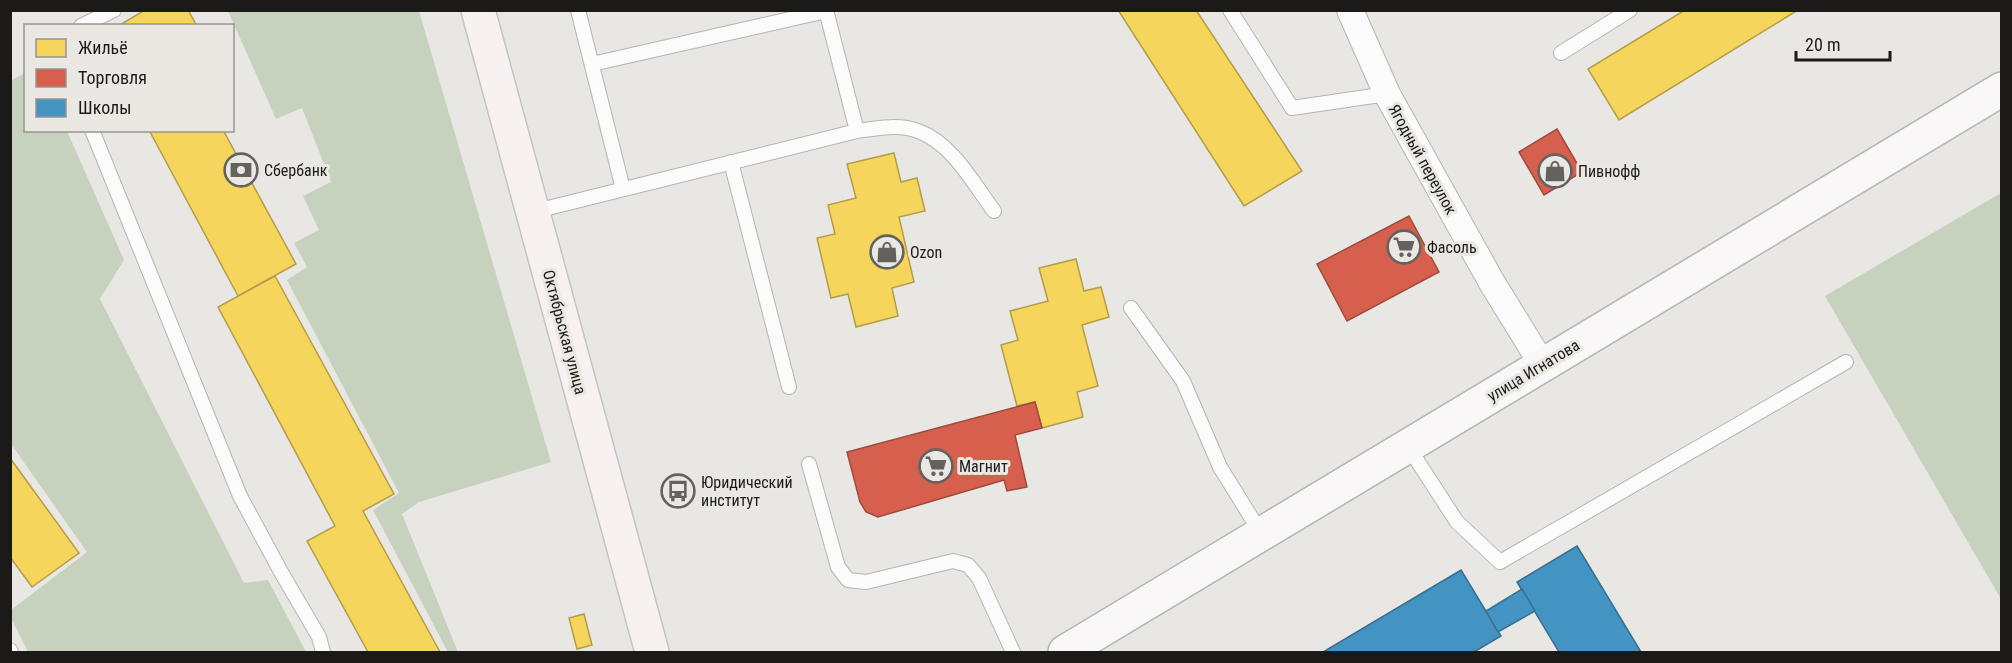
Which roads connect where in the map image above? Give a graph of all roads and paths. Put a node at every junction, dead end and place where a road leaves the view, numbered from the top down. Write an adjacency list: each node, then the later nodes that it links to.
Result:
1 (114, 10): 8 (lane)
2 (478, 10): 18 (main road, Октябрьская улица)
3 (578, 10): 10 (lane)
4 (1230, 10): 12 (lane)
5 (1350, 10): 12 (street, Ягодный переулок)
6 (1630, 10): 9 (lane)
7 (826, 11): 10 (lane); 13 (lane)
8 (85, 24)
9 (1561, 53)
10 (592, 64): 16 (lane)
11 (2001, 89): 21 (main road, улица Игнатова)
12 (1387, 94): 21 (street, Ягодный переулок)
13 (857, 131): 15 (lane); 17 (lane)
14 (93, 132): 26 (lane)
15 (731, 162): 16 (lane); 22 (lane)
16 (623, 189): 18 (lane)
17 (994, 211)
18 (532, 212): 27 (main road, Октябрьская улица)
19 (1131, 309): 25 (lane)
20 (1846, 362): 23 (lane)
21 (1542, 364): 23 (main road, улица Игнатова)
22 (789, 387)
23 (1407, 445): 25 (main road, улица Игнатова)
24 (809, 464): 28 (lane)
25 (1262, 535): 29 (main road, улица Игнатова)
26 (324, 652)
27 (652, 652)
28 (1013, 652)
29 (1065, 652)

